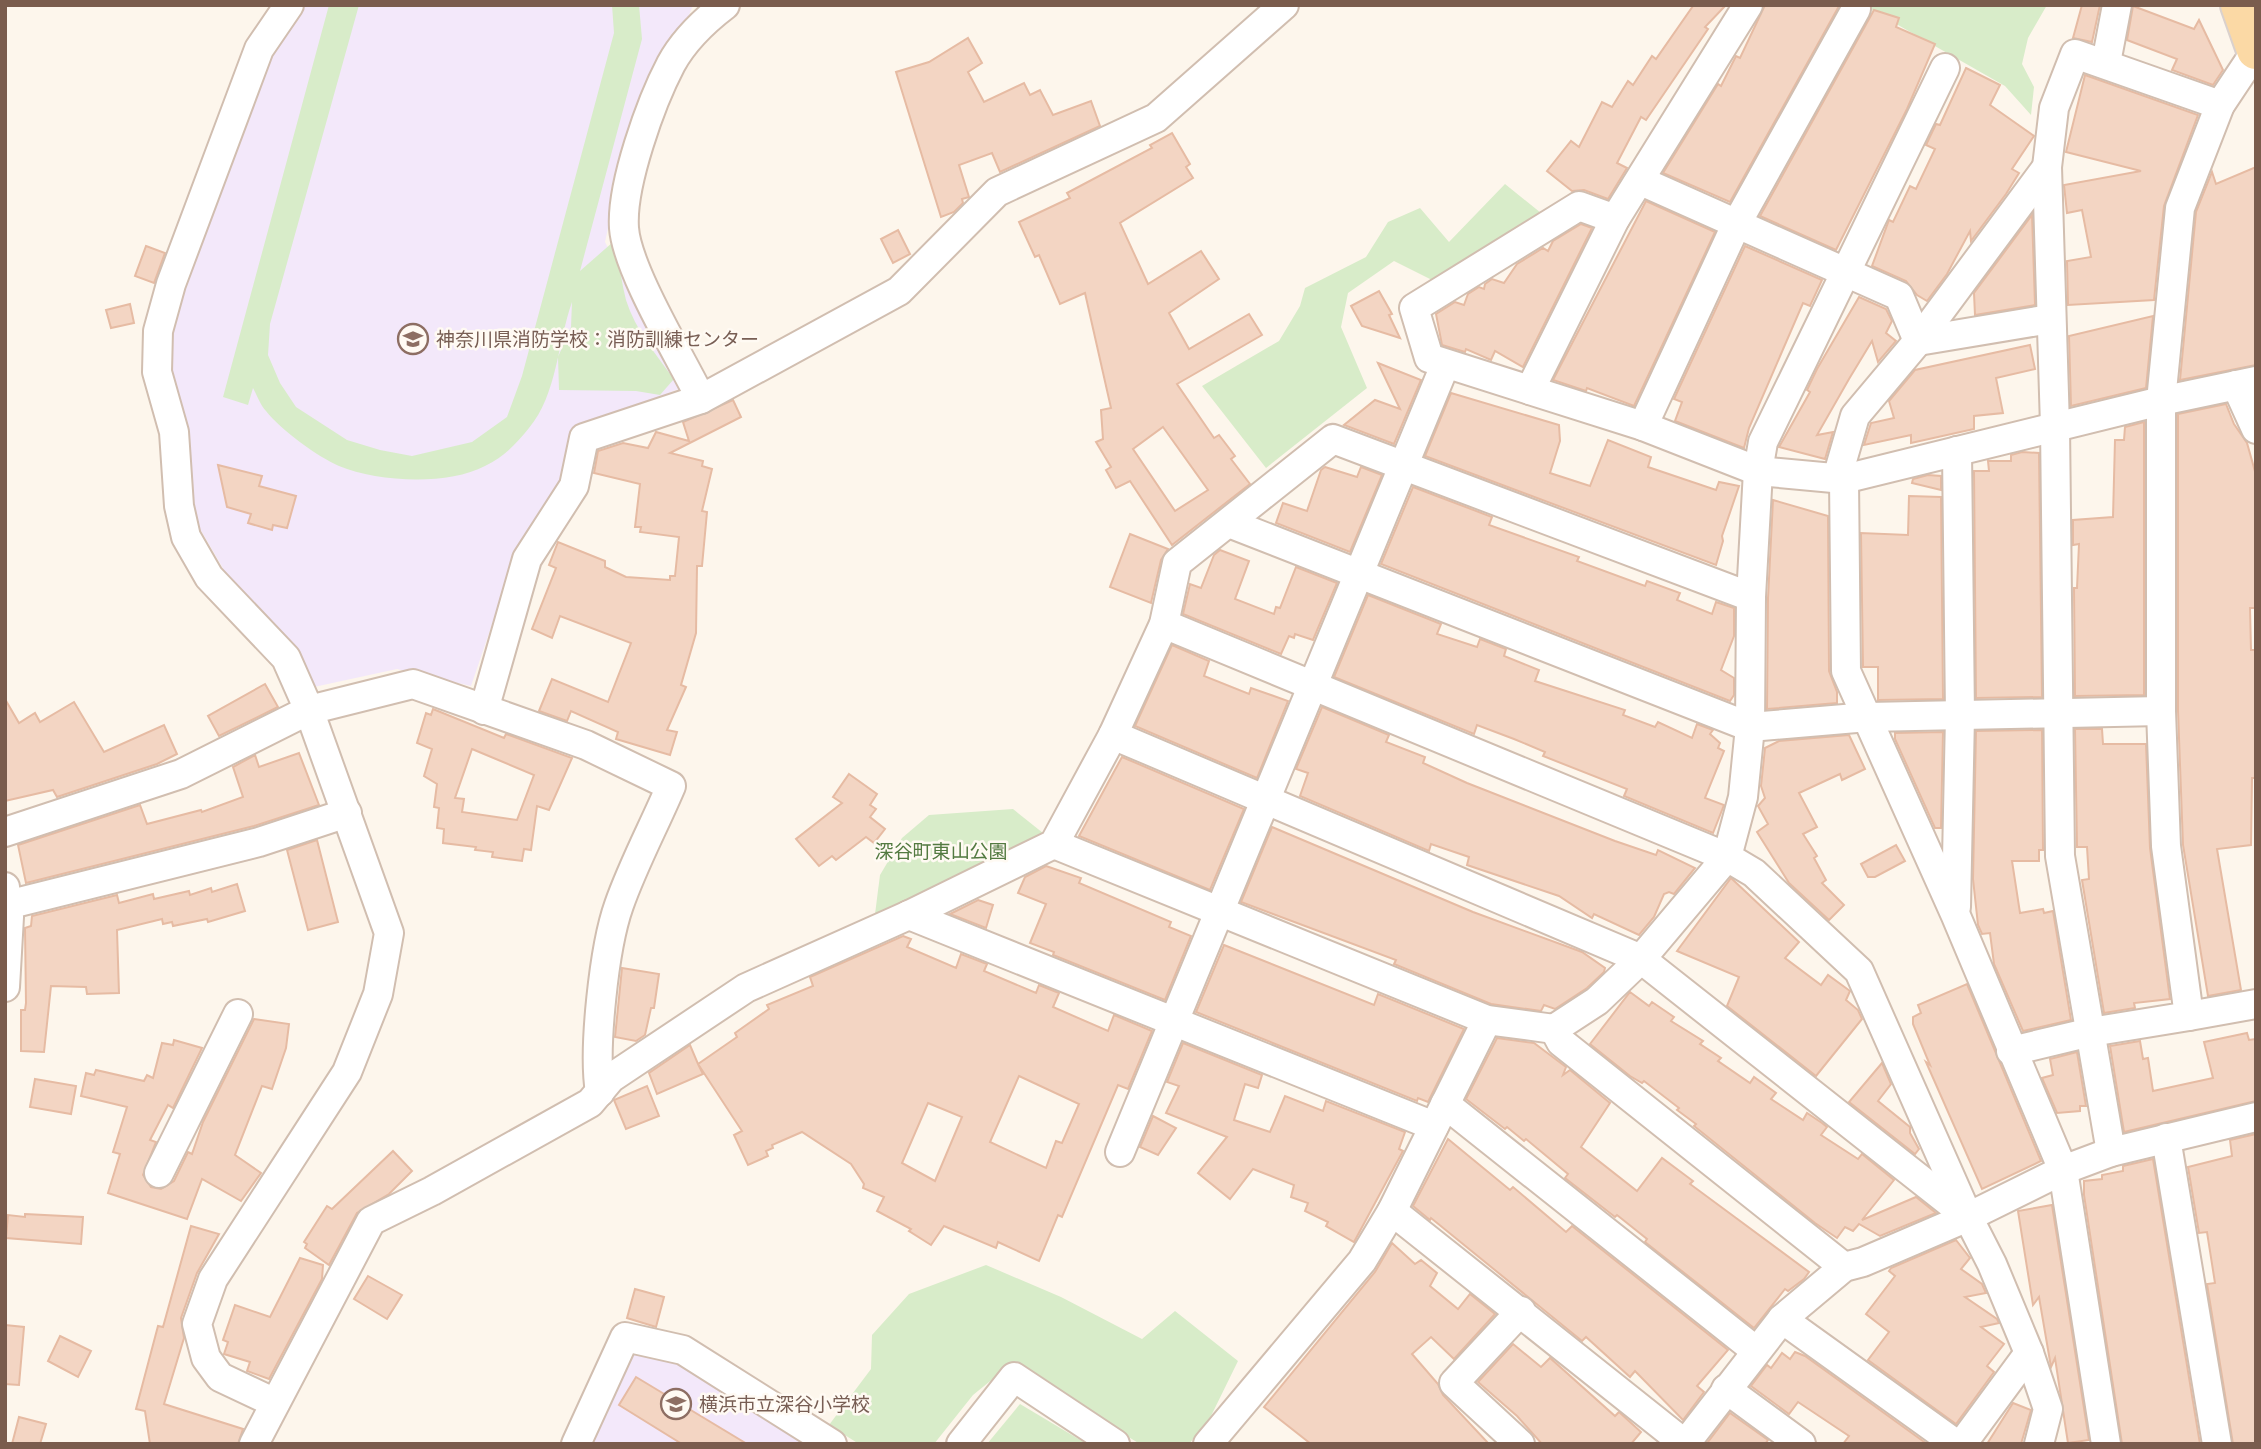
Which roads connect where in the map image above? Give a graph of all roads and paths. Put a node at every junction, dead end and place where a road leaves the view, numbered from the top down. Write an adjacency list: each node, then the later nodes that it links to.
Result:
1 (289, 5): 35 (street)
2 (725, 5): 21 (street)
3 (1284, 5): 21 (street)
4 (1748, 5): 12 (street)
5 (2117, 5): 8 (street)
6 (1856, 9): 14 (street)
7 (2251, 28): 10 (street)
8 (2106, 63): 10 (street); 11 (street)
9 (1945, 68): 15 (street)
10 (2220, 105): 22 (street)
11 (2047, 167): 16 (street); 17 (street)
12 (1641, 181): 13 (street); 14 (street)
13 (1615, 219): 18 (street); 20 (street)
14 (1737, 223): 15 (street); 23 (street)
15 (1845, 270): 17 (street); 28 (street)
16 (2050, 319): 17 (street); 24 (street)
17 (1918, 341): 29 (street)
18 (1446, 365): 20 (street); 27 (street)
19 (2246, 383): 22 (street); 25 (street)
20 (1530, 390): 23 (street)
21 (701, 399): 36 (street)
22 (2161, 401): 24 (street); 37 (street)
23 (1643, 426): 28 (street)
24 (2054, 426): 26 (street); 39 (street)
25 (2256, 429)
26 (1956, 451): 29 (street); 38 (street)
27 (1404, 465): 30 (street); 31 (street); 32 (street)
28 (1758, 471): 29 (street); 32 (street)
29 (1840, 479): 40 (street)
30 (1229, 523): 31 (street); 33 (street)
31 (1359, 573): 34 (street); 41 (street)
32 (1751, 597): 41 (street)
33 (1164, 624): 34 (street); 42 (street)
34 (1312, 686): 43 (street); 47 (street)
35 (309, 710): 36 (street); 44 (street); 45 (street)
36 (484, 710): 62 (street)
37 (2161, 712): 39 (street); 56 (street)
38 (1959, 716): 39 (street); 40 (street); 51 (street)
39 (2057, 716): 60 (street)
40 (1868, 717): 41 (street); 51 (street)
41 (1751, 727): 47 (street)
42 (1113, 734): 43 (street); 46 (street)
43 (1265, 800): 49 (street); 52 (street)
44 (347, 813): 48 (street); 78 (street)
45 (5, 832)
46 (1054, 844): 49 (street); 50 (street)
47 (1727, 857): 52 (street); 71 (street)
48 (6, 896): 53 (street)
49 (1219, 912): 57 (street); 58 (street)
50 (909, 915): 58 (street); 62 (street)
51 (1956, 916): 61 (street)
52 (1641, 959): 59 (street); 71 (street)
53 (5, 987)
54 (2256, 1004): 56 (street)
55 (238, 1014): 69 (street)
56 (2189, 1016): 60 (street)
57 (1487, 1020): 59 (street); 63 (street)
58 (1174, 1021): 63 (street); 66 (street)
59 (1554, 1029): 72 (street)
60 (2091, 1032): 61 (street); 67 (street)
61 (2011, 1051): 68 (street)
62 (600, 1092): 78 (street)
63 (1440, 1115): 70 (street); 75 (street)
64 (2256, 1117): 65 (street)
65 (2166, 1138): 67 (street); 92 (street)
66 (1119, 1152)
67 (2111, 1152): 68 (street)
68 (2063, 1170): 71 (street); 91 (street)
69 (159, 1173)
70 (1392, 1211): 73 (street); 84 (street)
71 (1968, 1217): 72 (street); 76 (street)
72 (1844, 1267): 74 (street)
73 (1521, 1311): 85 (street); 86 (street)
74 (1782, 1319): 75 (street); 88 (street)
75 (1755, 1350): 77 (street)
76 (2029, 1353): 89 (street); 90 (street)
77 (1726, 1389): 86 (street); 87 (street)
78 (275, 1403): 79 (street)
79 (254, 1444)
80 (576, 1444): 81 (street)
81 (832, 1444)
82 (961, 1444): 83 (street)
83 (1115, 1444)
84 (1208, 1444)
85 (1520, 1444)
86 (1685, 1444)
87 (1801, 1444)
88 (1956, 1444)
89 (1962, 1444)
90 (2039, 1444)
91 (2106, 1444)
92 (2217, 1444)

